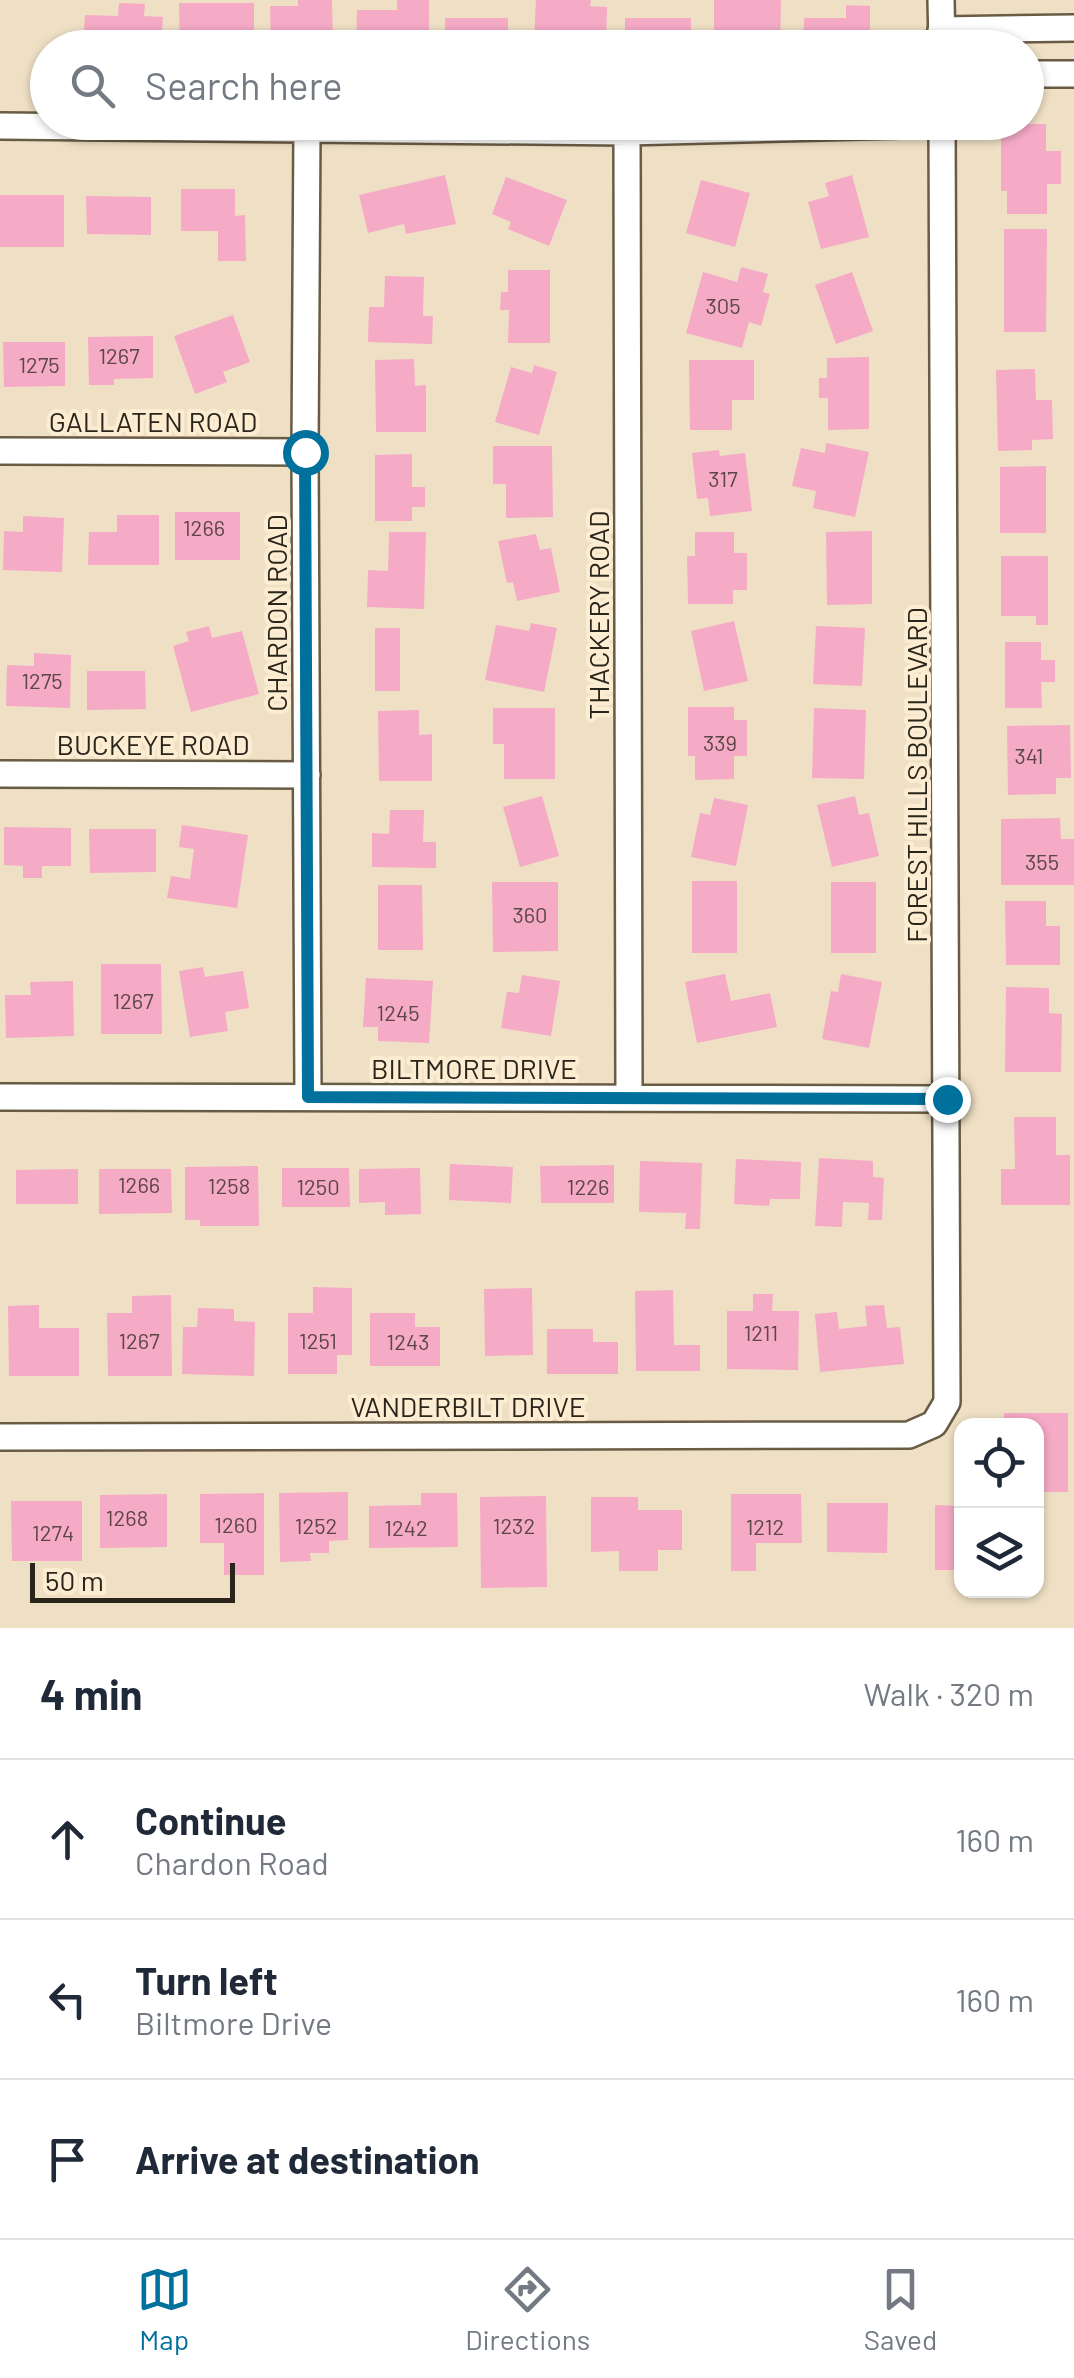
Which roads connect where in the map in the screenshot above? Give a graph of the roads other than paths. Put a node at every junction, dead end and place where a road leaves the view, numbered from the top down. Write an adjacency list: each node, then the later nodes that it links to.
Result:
1 (941, 0): 3 (street)
2 (1074, 28): 4 (street)
3 (942, 30)
4 (1044, 30)
5 (1044, 74): 6 (street)
6 (1074, 74)
7 (0, 126): 8 (street)
8 (30, 126)
9 (307, 140): 13 (street, CHARDON ROAD)
10 (627, 140): 18 (street, THACKERY ROAD)
11 (942, 140): 19 (street, FOREST HILLS BOULEVARD)
12 (0, 451): 13 (street, GALLATEN ROAD)
13 (305, 452): 15 (street, CHARDON ROAD)
14 (0, 774): 15 (street, BUCKEYE ROAD)
15 (307, 775): 17 (street, CHARDON ROAD)
16 (0, 1096): 17 (street, BILTMORE DRIVE)
17 (308, 1097): 18 (street, BILTMORE DRIVE)
18 (629, 1098): 19 (street, BILTMORE DRIVE)
19 (947, 1099): 20 (street, FOREST HILLS BOULEVARD)
20 (934, 1424): 21 (street, VANDERBILT DRIVE)
21 (0, 1437)

